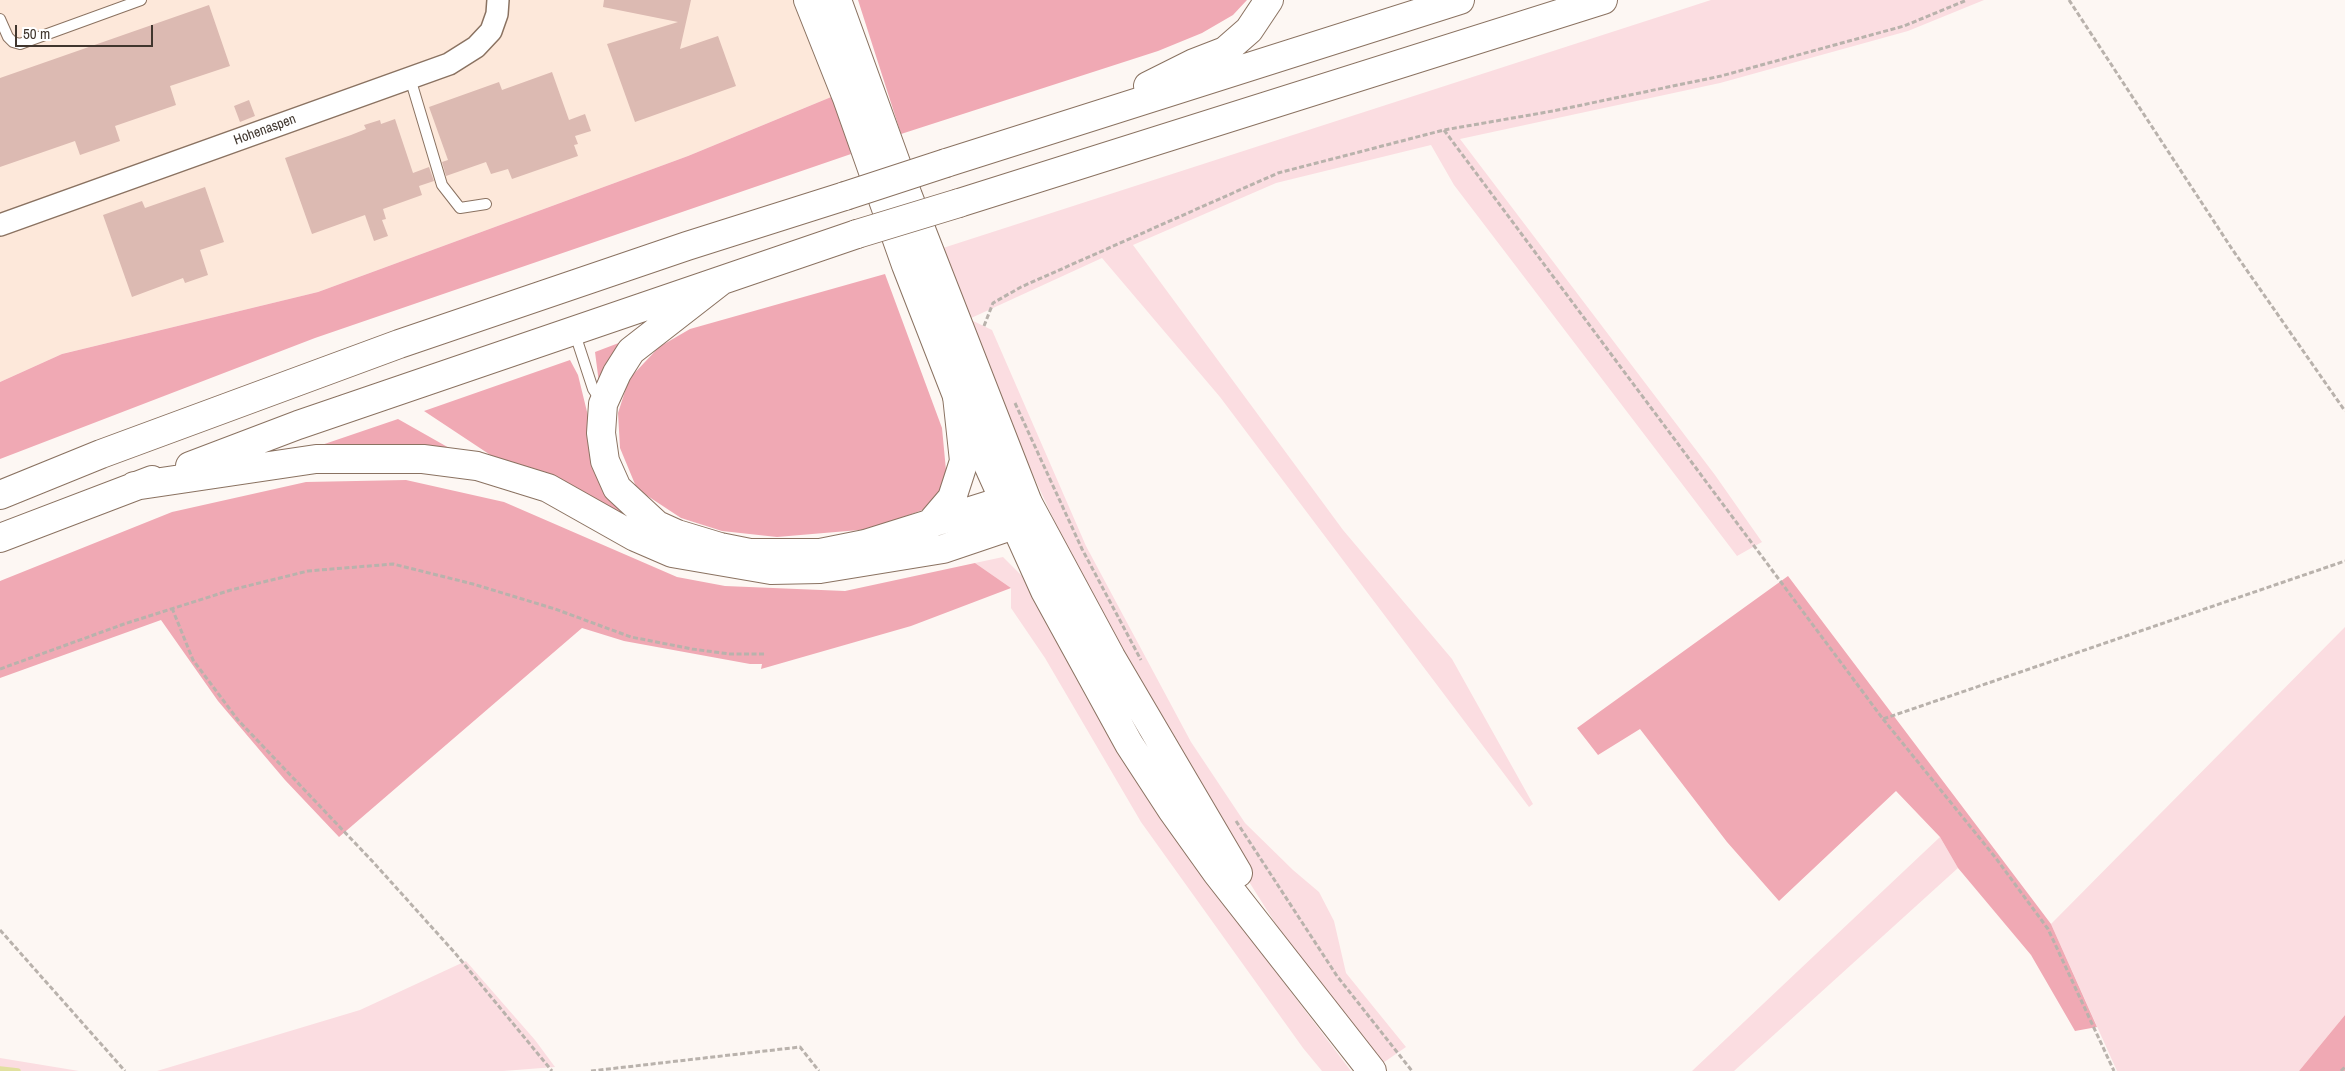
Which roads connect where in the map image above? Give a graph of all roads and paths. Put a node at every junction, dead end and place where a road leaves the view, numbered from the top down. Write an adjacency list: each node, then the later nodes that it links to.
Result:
1 (141, 0): 10 (lane)
2 (498, 0): 11 (street, Hohenaspen)
3 (808, 0): 19 (main road)
4 (837, 0): 25 (main road)
5 (1270, 0): 12 (main road)
6 (1460, 0): 12 (main road)
7 (1603, 0): 16 (main road, bridge)
8 (1966, 0): 13 (path)
9 (2069, 0): 22 (path)
10 (0, 19)
11 (410, 78): 14 (lane); 15 (street, Hohenaspen)
12 (1074, 124): 24 (main road, bridge)
13 (1444, 130): 17 (path); 33 (path)
14 (486, 204)
15 (0, 225)
16 (721, 281): 18 (main road); 21 (main road)
17 (984, 327)
18 (574, 330): 21 (lane); 23 (main road)
19 (956, 396): 25 (main road); 26 (main road)
20 (1013, 399): 31 (path)
21 (603, 404): 26 (main road)
22 (2345, 410)
23 (134, 486): 25 (main road); 27 (main road)
24 (0, 495)
25 (1015, 509): 26 (main road); 41 (main road)
26 (928, 526)
27 (0, 538)
28 (2345, 561): 33 (path)
29 (172, 608): 30 (path); 32 (path); 38 (path)
30 (765, 654)
31 (1143, 662)
32 (0, 669)
33 (1883, 719): 43 (path)
34 (1232, 814): 42 (path)
35 (0, 930): 37 (path)
36 (2345, 1067): 44 (path)
37 (125, 1071)
38 (552, 1071)
39 (591, 1071): 40 (path)
40 (819, 1071)
41 (1372, 1071)
42 (1412, 1071)
43 (2114, 1071)
44 (2341, 1071)

